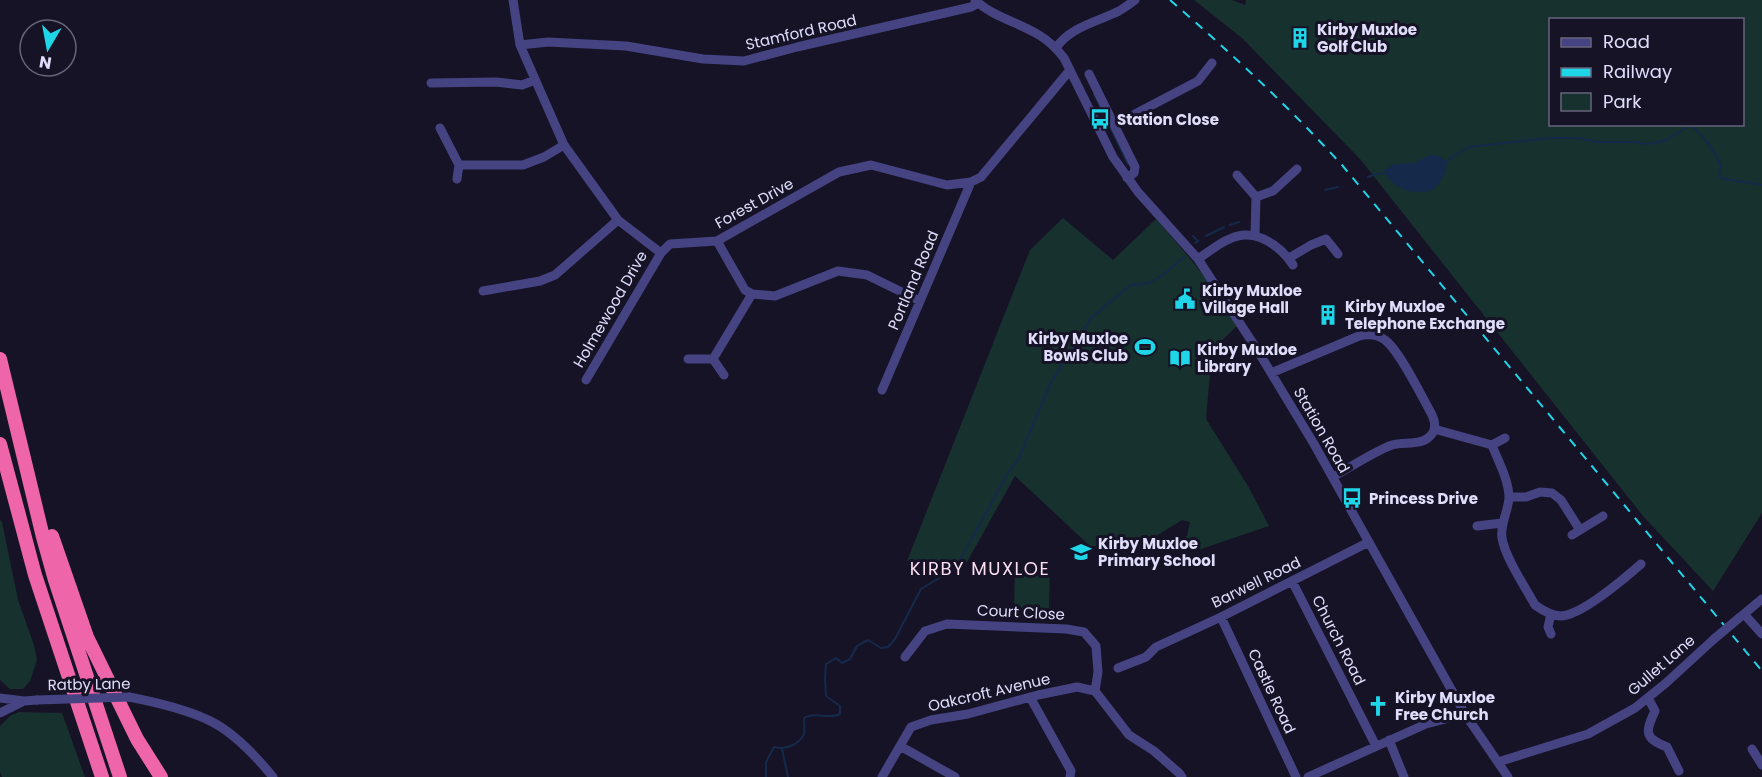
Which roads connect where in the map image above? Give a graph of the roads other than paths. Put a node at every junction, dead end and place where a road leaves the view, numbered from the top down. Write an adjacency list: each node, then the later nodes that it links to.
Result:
1 (513, 0): 4 (street)
2 (1135, 0): 5 (street)
3 (976, 2): 4 (street, Stamford Road); 5 (street, Station Road)
4 (520, 45): 9 (street)
5 (1056, 48): 7 (street, Station Road)
6 (1212, 63): 11 (street)
7 (1070, 69): 17 (street, Station Road); 19 (street)
8 (1089, 74): 11 (street)
9 (535, 80): 10 (street); 13 (street)
10 (431, 83)
11 (1114, 125): 17 (street)
12 (440, 128): 14 (street)
13 (564, 146): 14 (street); 21 (street)
14 (459, 165): 18 (street)
15 (1297, 169): 20 (street)
16 (1237, 175): 20 (street)
17 (1127, 178): 26 (street, Station Road)
18 (457, 179)
19 (971, 182): 23 (street, Forest Drive); 29 (street, Portland Road)
20 (1256, 197): 22 (street)
21 (618, 220): 24 (street); 27 (street)
22 (1255, 234): 25 (street); 26 (street)
23 (717, 241): 24 (street, Forest Drive); 28 (street)
24 (661, 253): 35 (street, Holmewood Drive)
25 (1338, 254)
26 (1198, 259): 33 (street, Station Road)
27 (483, 291)
28 (752, 294): 29 (street); 32 (street)
29 (920, 301): 36 (street, Portland Road)
30 (0, 359): 42 (highway)
31 (688, 359): 32 (street)
32 (713, 359): 34 (street)
33 (1271, 372): 37 (street); 41 (street, Station Road)
34 (724, 375)
35 (586, 380)
36 (882, 390)
37 (1434, 429): 40 (street); 41 (street)
38 (1505, 438): 40 (street)
39 (0, 444): 72 (highway)
40 (1492, 445): 43 (street)
41 (1333, 477): 47 (street, Station Road)
42 (30, 480): 73 (highway); 74 (highway)
43 (1509, 497): 44 (street); 45 (street)
44 (1603, 516)
45 (1502, 523): 46 (street); 51 (street)
46 (1477, 526)
47 (1369, 542): 49 (street, Barwell Road); 64 (street, Station Road)
48 (1641, 564): 51 (street)
49 (1292, 581): 53 (street, Barwell Road); 67 (street, Church Road)
50 (1762, 599): 52 (street, Gullet Lane)
51 (1551, 614): 54 (street)
52 (1742, 616): 55 (street); 61 (street, Gullet Lane, bridge)
53 (1221, 617): 57 (street, Barwell Road); 80 (street, Castle Road)
54 (1551, 634)
55 (1762, 634)
56 (905, 657): 58 (street, Court Close)
57 (1118, 668)
58 (1095, 691): 59 (street, Oakcroft Avenue); 79 (street)
59 (1030, 697): 66 (street, Oakcroft Avenue); 78 (street)
60 (0, 698): 62 (street, Ratby Lane)
61 (1648, 698): 69 (street, Gullet Lane); 71 (street)
62 (24, 701): 63 (street, Ratby Lane); 75 (street, Ratby Lane, bridge)
63 (0, 713)
64 (1465, 714): 65 (street); 69 (street, Station Road)
65 (1389, 740): 67 (street); 82 (street)
66 (900, 746): 76 (street, Oakcroft Avenue); 77 (street)
67 (1376, 746): 81 (street)
68 (1752, 749): 70 (street)
69 (1498, 762): 83 (street, Station Road)
70 (1762, 765)
71 (1679, 771)
72 (102, 777)
73 (120, 777)
74 (161, 777)
75 (273, 777)
76 (882, 777)
77 (955, 777)
78 (1070, 777)
79 (1182, 777)
80 (1296, 777)
81 (1308, 777)
82 (1404, 777)
83 (1508, 777)

